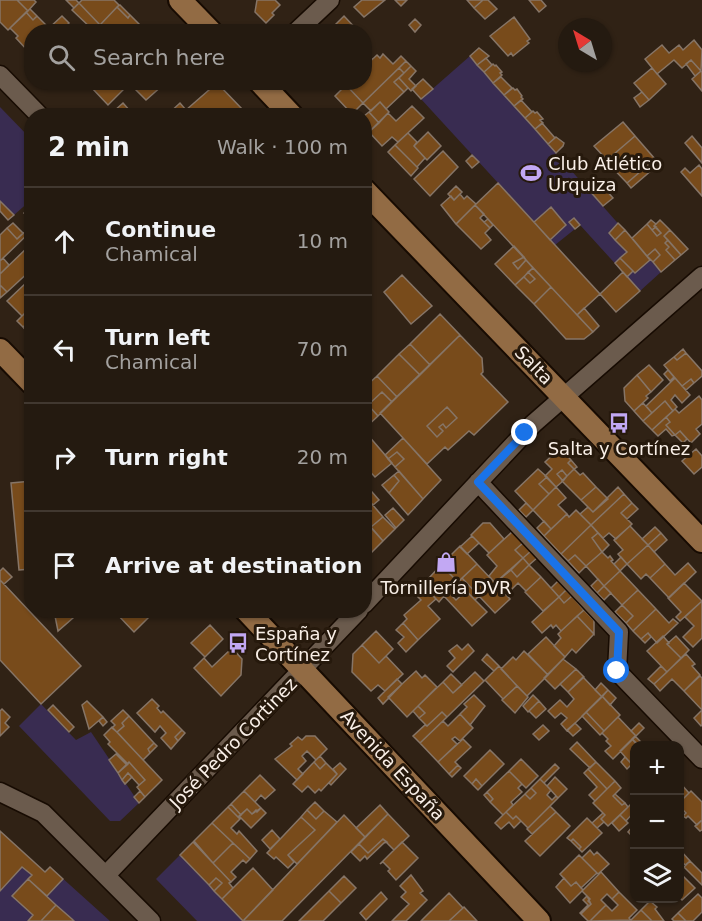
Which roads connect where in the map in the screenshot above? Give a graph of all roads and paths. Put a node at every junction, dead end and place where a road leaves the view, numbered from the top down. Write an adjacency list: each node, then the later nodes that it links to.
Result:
1 (180, 0): 3 (main road)
2 (330, 0): 4 (street)
3 (203, 24)
4 (304, 24)
5 (0, 75): 7 (street)
6 (268, 90): 8 (main road)
7 (32, 108)
8 (284, 108)
9 (372, 198): 13 (main road, Salta)
10 (702, 276): 13 (street)
11 (0, 350): 12 (main road)
12 (24, 375)
13 (565, 397): 14 (street); 15 (main road, Salta)
14 (478, 482): 16 (street); 20 (street)
15 (702, 541)
16 (372, 595)
17 (254, 618): 19 (main road, Avenida España)
18 (352, 618): 19 (street, José Pedro Cortinez)
19 (304, 669): 22 (street, José Pedro Cortinez); 24 (main road, Avenida España)
20 (702, 759)
21 (0, 792): 22 (street)
22 (106, 875): 23 (street)
23 (151, 921)
24 (539, 921)

